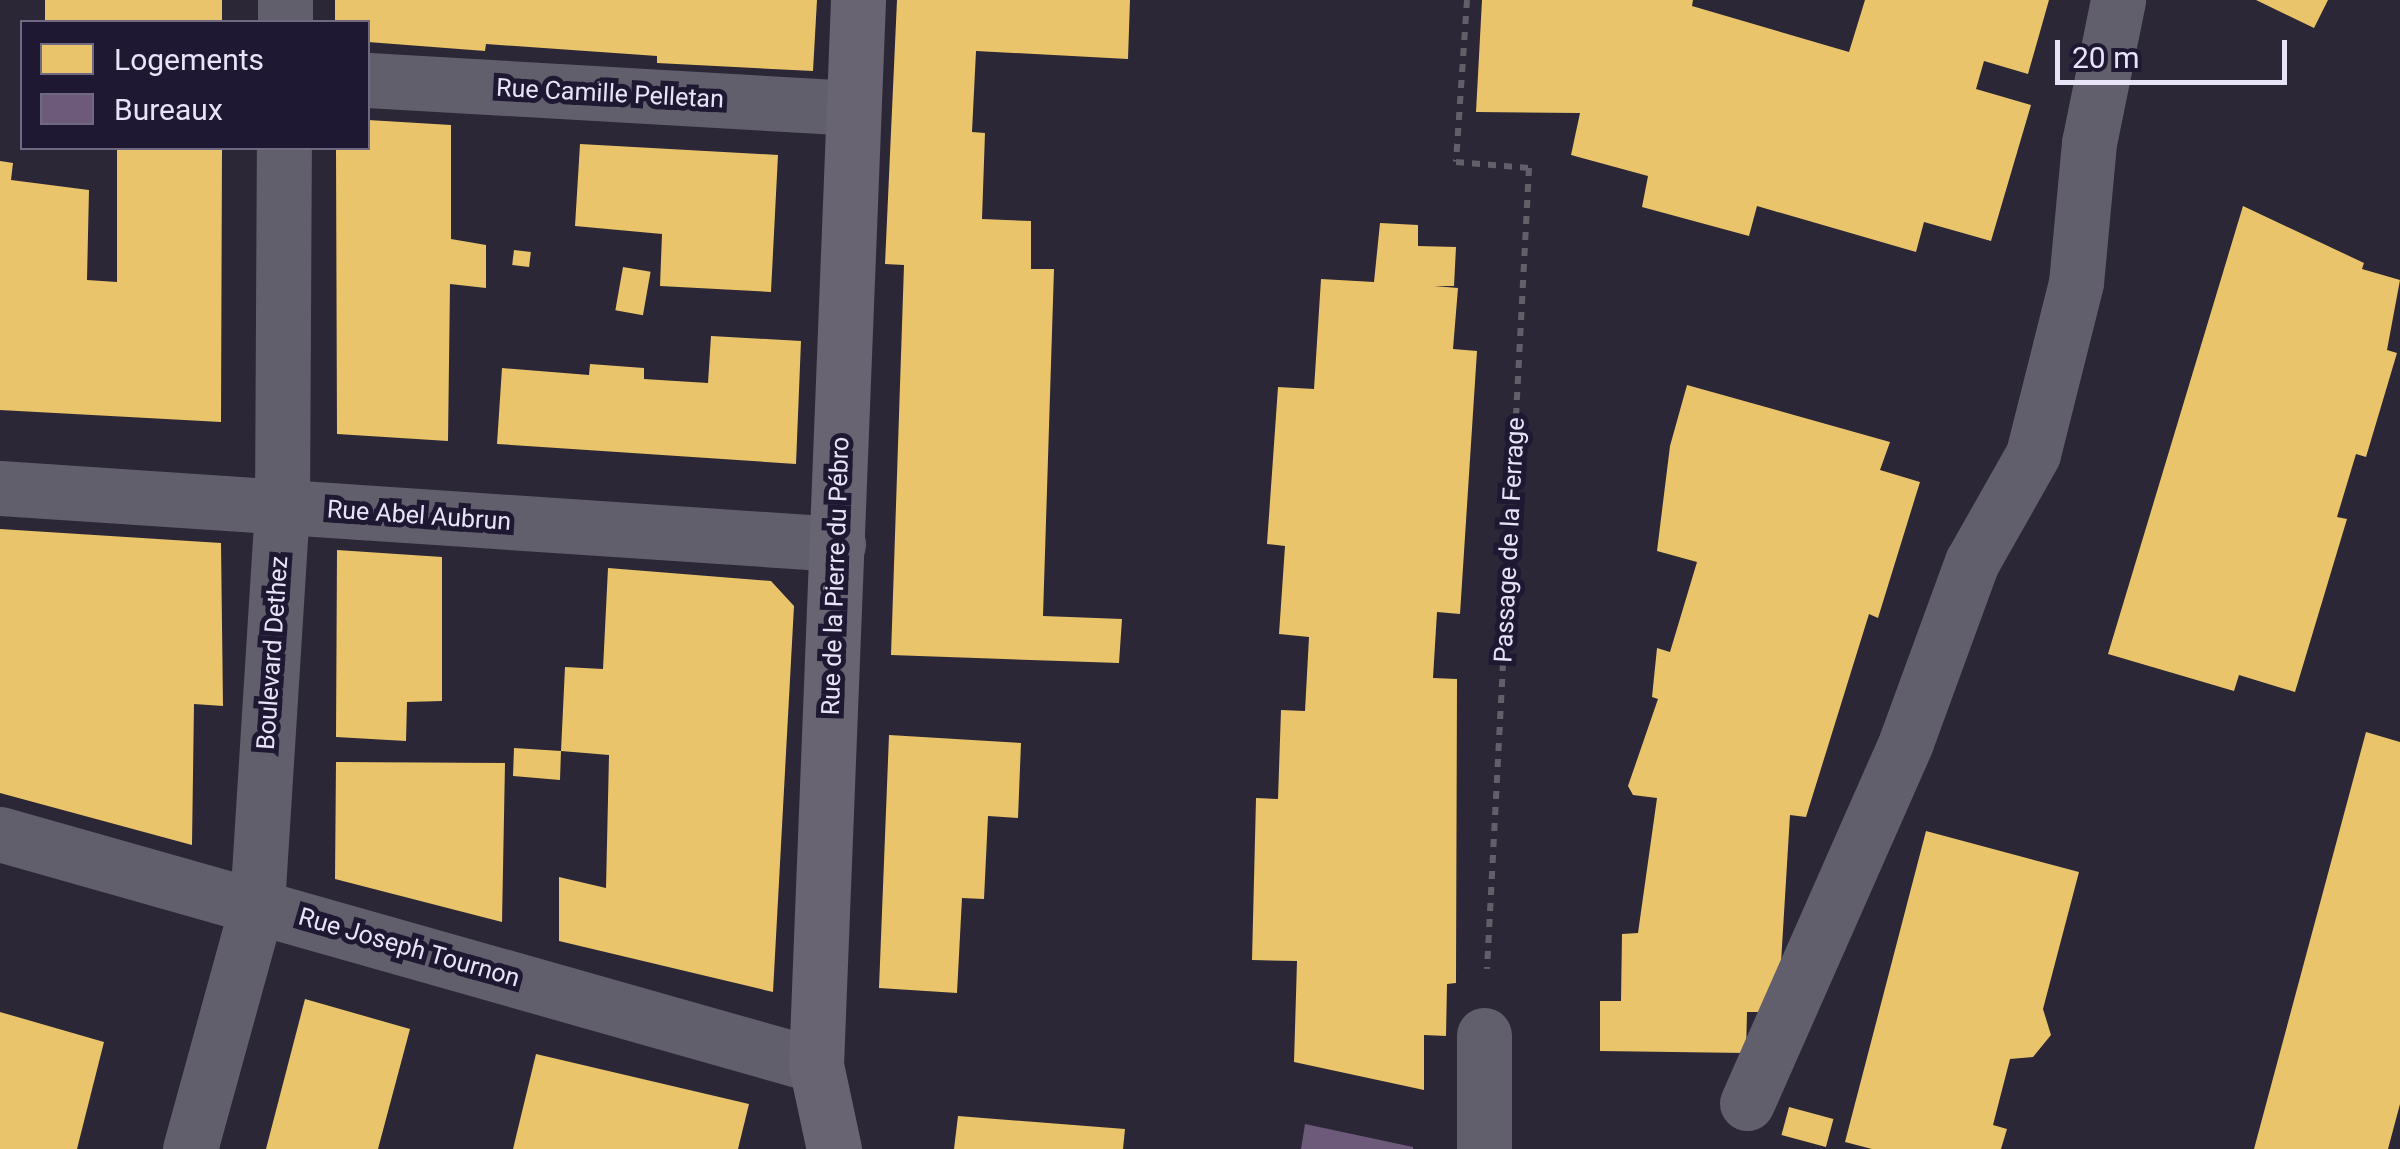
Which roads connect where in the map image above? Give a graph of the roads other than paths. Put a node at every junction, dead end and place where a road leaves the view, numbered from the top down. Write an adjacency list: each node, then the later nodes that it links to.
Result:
1 (858, 0): 4 (street, Rue de la Pierre du Pébro)
2 (2118, 0): 13 (street)
3 (370, 80): 4 (street, Rue Camille Pelletan)
4 (852, 108): 8 (street, Rue de la Pierre du Pébro)
5 (284, 150): 7 (street, Boulevard Dethez)
6 (0, 488): 7 (street, Rue Abel Aubrun)
7 (282, 508): 8 (street, Rue Abel Aubrun); 10 (street, Boulevard Dethez)
8 (838, 544): 12 (street, Rue de la Pierre du Pébro)
9 (0, 834): 10 (street, Rue Joseph Tournon)
10 (258, 904): 12 (street, Rue Joseph Tournon); 14 (street, Boulevard Dethez)
11 (1484, 1035): 16 (street)
12 (816, 1065): 15 (street, Rue de la Pierre du Pébro)
13 (1747, 1102)
14 (190, 1149)
15 (834, 1149)
16 (1484, 1149)

